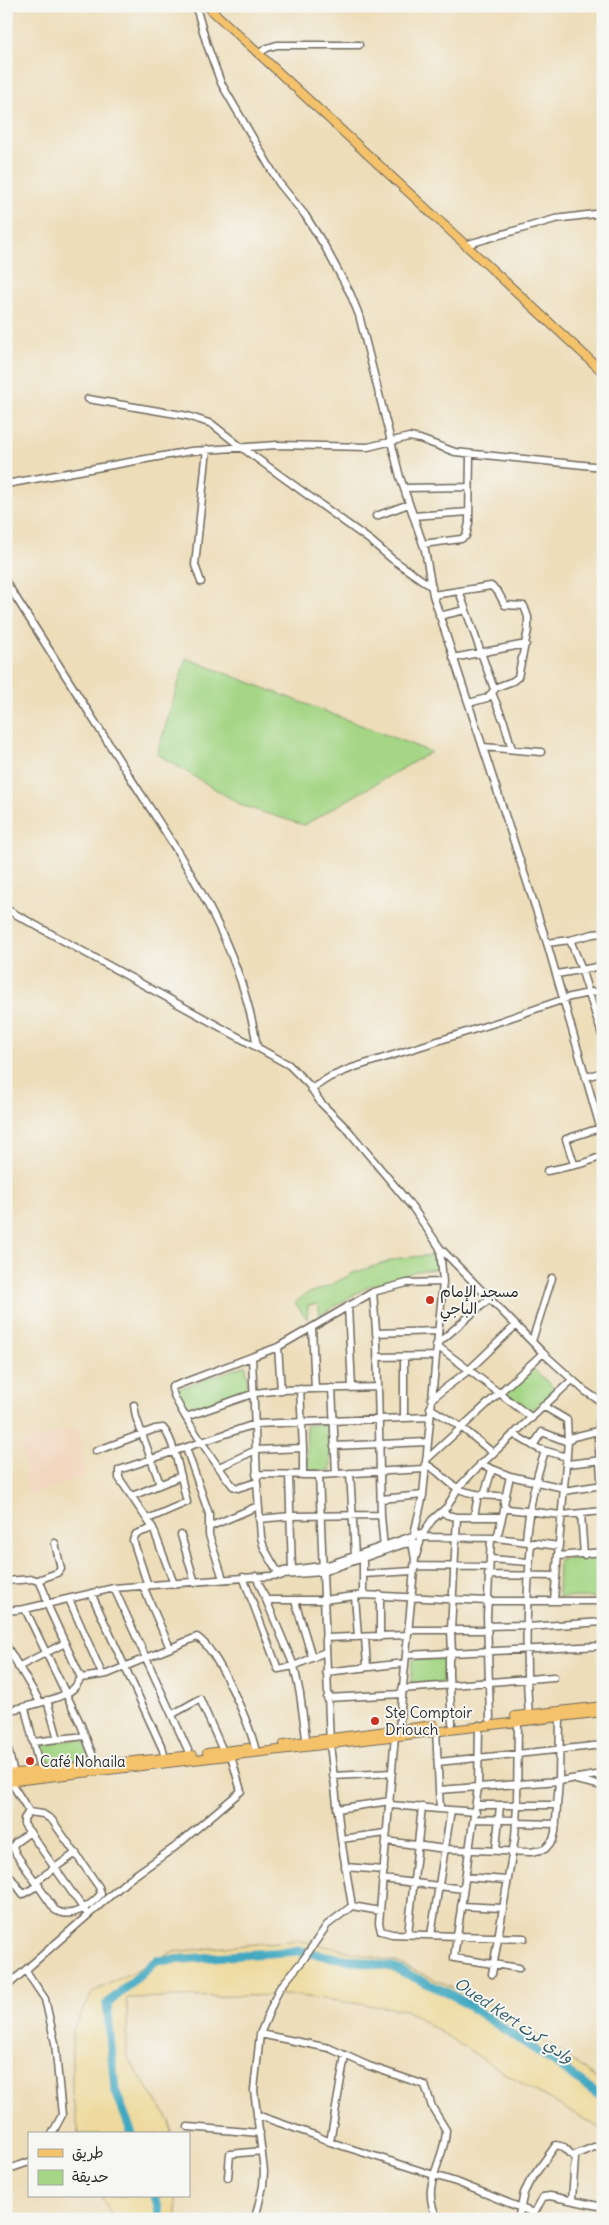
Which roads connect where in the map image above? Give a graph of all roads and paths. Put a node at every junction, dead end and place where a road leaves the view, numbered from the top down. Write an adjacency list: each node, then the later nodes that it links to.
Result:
1 (207, 6): 4 (main road)
2 (196, 7): 9 (street)
3 (359, 45): 4 (street)
4 (258, 54): 6 (main road)
5 (603, 213): 6 (street)
6 (465, 245): 7 (main road)
7 (603, 372)
8 (88, 399): 10 (street)
9 (391, 443): 10 (street); 12 (street); 16 (street)
10 (241, 447): 11 (street); 24 (street)
11 (207, 449): 14 (street); 23 (street)
12 (470, 454): 13 (street); 15 (street)
13 (603, 467)
14 (6, 484)
15 (469, 487): 16 (street); 18 (street)
16 (404, 488): 17 (street)
17 (409, 504): 19 (street); 20 (street)
18 (469, 512): 20 (street); 21 (street)
19 (376, 516)
20 (414, 516): 21 (street)
21 (423, 544): 24 (street)
22 (6, 582): 48 (street)
23 (201, 582)
24 (432, 586): 26 (street)
25 (459, 591): 26 (street); 27 (street); 29 (street)
26 (433, 595): 28 (street)
27 (465, 610): 28 (street); 30 (street)
28 (439, 616): 31 (street)
29 (526, 644): 30 (street); 32 (street)
30 (480, 652): 31 (street); 32 (street)
31 (453, 658): 33 (street)
32 (493, 691): 33 (street); 35 (street)
33 (469, 702): 34 (street)
34 (483, 747): 35 (street); 40 (street)
35 (512, 748): 36 (street)
36 (541, 752)
37 (6, 908): 48 (street)
38 (603, 933): 39 (street)
39 (570, 940): 40 (street); 42 (street)
40 (547, 943): 43 (street)
41 (603, 966): 42 (street)
42 (582, 970): 43 (street); 45 (street)
43 (557, 974): 46 (street)
44 (603, 990): 45 (street)
45 (589, 992): 46 (street); 47 (street)
46 (564, 999): 50 (street); 51 (street)
47 (603, 1038)
48 (257, 1046): 51 (street)
49 (603, 1072): 50 (street)
50 (586, 1076): 52 (street)
51 (311, 1089): 57 (street)
52 (600, 1128): 53 (street); 55 (street)
53 (603, 1137)
54 (603, 1156): 55 (street)
55 (574, 1164): 56 (street)
56 (547, 1171)
57 (440, 1248): 59 (street); 61 (street)
58 (552, 1278): 67 (street)
59 (443, 1282): 60 (street); 65 (street)
60 (373, 1292): 62 (street); 66 (street)
61 (489, 1299): 63 (street); 68 (street)
62 (348, 1306): 64 (street); 79 (street)
63 (515, 1326): 67 (street); 75 (street)
64 (312, 1328): 69 (street); 81 (street)
65 (437, 1331): 66 (street); 68 (street)
66 (376, 1333): 74 (street)
67 (532, 1341): 70 (street)
68 (436, 1345): 71 (street); 75 (street)
69 (278, 1347): 72 (street); 82 (street)
70 (543, 1353): 76 (street); 84 (street)
71 (436, 1356): 73 (street); 85 (street)
72 (252, 1357): 83 (street); 90 (street)
73 (404, 1357): 74 (street); 91 (street)
74 (377, 1358): 77 (street)
75 (469, 1370): 84 (street); 85 (street)
76 (572, 1380): 86 (street); 88 (street)
77 (378, 1387): 79 (street); 94 (street)
78 (332, 1388): 79 (street); 81 (street); 95 (street)
79 (352, 1388)
80 (300, 1389): 81 (street); 82 (street); 96 (street)
81 (315, 1389)
82 (280, 1390): 83 (street)
83 (254, 1393): 90 (street); 97 (street)
84 (499, 1393): 93 (street); 98 (street)
85 (431, 1399): 89 (street)
86 (602, 1402): 101 (street)
87 (134, 1405): 99 (street)
88 (544, 1406): 93 (street); 104 (street)
89 (430, 1408): 92 (street); 98 (street)
90 (186, 1417): 102 (street)
91 (404, 1418): 92 (street); 94 (street)
92 (429, 1418): 103 (street)
93 (532, 1418): 100 (street)
94 (378, 1419): 95 (street); 105 (street)
95 (334, 1420): 96 (street); 106 (street)
96 (302, 1421): 97 (street); 109 (street)
97 (255, 1424): 102 (street); 110 (street)
98 (462, 1427): 114 (street); 118 (street)
99 (142, 1433): 111 (street); 113 (street); 115 (street)
100 (513, 1434): 107 (street); 114 (street)
101 (599, 1435): 104 (street); 117 (street)
102 (203, 1442): 108 (street); 120 (street)
103 (427, 1442): 105 (street); 118 (street)
104 (568, 1442): 107 (street); 116 (street)
105 (380, 1444): 106 (street); 122 (street)
106 (334, 1446): 125 (street)
107 (533, 1446): 112 (street)
108 (186, 1448): 113 (street); 160 (street)
109 (303, 1448): 110 (street); 127 (street)
110 (256, 1450): 120 (street); 124 (street)
111 (96, 1451)
112 (545, 1451): 116 (street); 132 (street)
113 (174, 1452): 115 (street); 129 (street)
114 (492, 1452): 119 (street)
115 (151, 1459): 133 (street); 138 (street)
116 (567, 1461): 117 (street); 136 (street)
117 (601, 1461): 134 (street)
118 (425, 1464): 122 (street); 135 (street); 139 (street)
119 (480, 1464): 121 (street); 135 (street)
120 (219, 1467): 131 (street)
121 (492, 1470): 130 (street); 137 (street)
122 (380, 1471): 123 (street); 141 (street)
123 (350, 1473): 125 (street); 149 (street)
124 (256, 1474): 126 (street); 131 (street)
125 (336, 1474): 128 (street)
126 (289, 1475): 127 (street); 152 (street)
127 (303, 1475): 128 (street)
128 (319, 1475): 153 (street)
129 (181, 1476): 133 (street); 157 (street)
130 (510, 1476): 132 (street); 140 (street)
131 (257, 1482): 143 (street)
132 (535, 1482): 136 (street); 145 (street)
133 (160, 1484): 138 (street)
134 (602, 1485): 136 (street); 142 (street)
135 (458, 1488): 137 (street); 147 (street)
136 (564, 1489): 151 (street)
137 (481, 1495): 140 (street); 155 (street)
138 (132, 1496): 157 (street)
139 (423, 1496): 141 (street); 162 (street)
140 (506, 1497): 144 (street)
141 (381, 1499): 150 (street)
142 (603, 1502)
143 (258, 1506): 158 (street); 160 (street)
144 (504, 1506): 145 (street); 156 (street)
145 (528, 1510): 151 (street); 165 (street)
146 (603, 1511): 148 (street)
147 (443, 1512): 154 (street); 162 (street)
148 (581, 1514): 151 (street); 172 (street)
149 (352, 1515): 150 (street); 153 (street); 171 (street)
150 (381, 1515): 169 (street)
151 (561, 1515): 168 (street)
152 (291, 1516): 153 (street); 158 (street); 180 (street)
153 (320, 1516): 181 (street)
154 (457, 1517): 155 (street); 164 (street)
155 (474, 1517): 156 (street)
156 (502, 1517): 163 (street)
157 (148, 1519): 159 (street)
158 (259, 1519): 183 (street)
159 (153, 1528): 193 (street); 194 (street)
160 (209, 1528): 189 (street)
161 (181, 1535): 192 (street)
162 (418, 1538): 164 (street); 167 (street); 169 (street); 177 (street)
163 (494, 1538): 164 (street); 165 (street); 175 (street)
164 (457, 1539): 178 (street)
165 (528, 1542): 168 (street); 176 (street)
166 (55, 1543): 190 (street)
167 (412, 1543): 169 (street); 177 (street)
168 (559, 1546): 173 (street)
169 (384, 1549): 171 (street); 174 (street)
170 (603, 1552): 172 (street)
171 (355, 1555): 181 (street)
172 (584, 1555): 173 (street)
173 (558, 1556): 187 (street)
174 (363, 1558): 181 (street); 182 (street)
175 (490, 1558): 176 (street); 179 (street)
176 (529, 1562): 186 (street)
177 (414, 1566): 178 (street); 182 (street); 200 (street)
178 (455, 1567): 179 (street); 204 (street)
179 (489, 1567): 184 (street)
180 (292, 1570): 181 (street); 183 (street)
181 (322, 1570): 183 (street); 203 (street)
182 (363, 1574): 197 (street)
183 (278, 1575): 185 (street)
184 (488, 1575): 186 (street); 208 (street)
185 (256, 1576): 188 (street); 202 (street)
186 (528, 1576): 187 (street); 205 (street)
187 (556, 1576): 206 (street)
188 (243, 1577): 189 (street); 234 (street)
189 (223, 1579): 192 (street)
190 (38, 1580): 191 (street); 210 (street)
191 (6, 1581)
192 (195, 1583): 193 (street)
193 (174, 1584): 194 (street)
194 (146, 1586): 195 (street); 224 (street)
195 (114, 1588): 196 (street); 232 (street)
196 (91, 1593): 201 (street); 237 (street)
197 (363, 1595): 198 (street); 199 (street)
198 (380, 1595): 200 (street); 218 (street)
199 (355, 1596): 203 (street); 219 (street)
200 (411, 1596): 204 (street); 217 (street)
201 (69, 1599): 210 (street); 239 (street)
202 (268, 1600): 207 (street); 234 (street)
203 (323, 1600): 207 (street); 220 (street)
204 (453, 1600): 208 (street); 216 (street)
205 (527, 1600): 206 (street); 208 (street); 214 (street)
206 (554, 1600): 209 (street)
207 (294, 1601): 231 (street)
208 (487, 1601): 215 (street)
209 (603, 1601)
210 (47, 1604): 211 (street); 221 (street)
211 (25, 1608): 212 (street); 228 (street)
212 (6, 1611)
213 (603, 1622): 214 (street)
214 (527, 1626): 215 (street); 225 (street)
215 (487, 1628): 216 (street); 226 (street)
216 (451, 1630): 217 (street); 229 (street)
217 (408, 1632): 218 (street); 230 (street)
218 (380, 1636): 219 (street)
219 (361, 1637): 220 (street); 235 (street)
220 (325, 1638): 227 (street)
221 (65, 1644): 228 (street); 241 (street)
222 (6, 1645): 236 (street)
223 (603, 1646): 225 (street)
224 (170, 1648): 232 (street); 269 (street)
225 (527, 1650): 226 (street); 242 (street)
226 (488, 1651): 229 (street); 243 (street)
227 (325, 1652): 231 (street); 238 (street)
228 (46, 1654): 236 (street); 246 (street)
229 (452, 1654): 230 (street); 244 (street)
230 (406, 1655): 233 (street)
231 (312, 1657): 234 (street)
232 (146, 1658): 237 (street); 253 (street)
233 (405, 1663): 235 (street); 245 (street)
234 (294, 1666): 267 (street)
235 (366, 1666): 238 (street)
236 (18, 1667): 248 (street)
237 (124, 1667): 239 (street); 276 (street)
238 (326, 1672): 247 (street)
239 (102, 1674): 241 (street)
240 (554, 1677): 242 (street)
241 (81, 1678): 246 (street)
242 (527, 1679): 243 (street); 255 (street)
243 (489, 1682): 244 (street); 256 (street)
244 (450, 1686): 245 (street); 258 (street)
245 (402, 1692): 247 (street); 261 (street)
246 (64, 1693): 248 (street); 262 (street)
247 (327, 1698): 265 (street)
248 (43, 1701): 250 (street); 263 (street)
249 (603, 1706): 255 (main road)
250 (25, 1708): 251 (street); 266 (street)
251 (6, 1710)
252 (603, 1712): 254 (main road)
253 (173, 1714): 271 (street); 274 (street)
254 (560, 1717): 255 (main road); 270 (street)
255 (529, 1718): 256 (main road); 257 (main road)
256 (490, 1719): 258 (main road)
257 (518, 1721): 259 (main road); 272 (street)
258 (452, 1723): 261 (main road)
259 (479, 1726): 260 (main road); 275 (street)
260 (436, 1730): 261 (main road); 277 (street)
261 (397, 1732): 265 (main road); 279 (street)
262 (85, 1736): 263 (street); 278 (street)
263 (58, 1739): 266 (street)
264 (6, 1741): 283 (street)
265 (329, 1741): 267 (main road); 282 (street)
266 (33, 1742): 280 (street)
267 (307, 1744): 269 (main road)
268 (603, 1745): 270 (street)
269 (255, 1750): 271 (main road); 273 (main road)
270 (560, 1750): 272 (street); 285 (street)
271 (223, 1751): 274 (main road)
272 (518, 1755): 275 (street); 286 (street)
273 (231, 1756): 274 (main road); 332 (street)
274 (192, 1758): 276 (main road)
275 (478, 1759): 277 (street); 288 (street)
276 (165, 1761): 278 (main road)
277 (438, 1762): 289 (street)
278 (98, 1767): 280 (main road)
279 (392, 1773): 282 (street); 290 (street)
280 (41, 1774): 283 (main road)
281 (603, 1774): 284 (street)
282 (333, 1776): 297 (street)
283 (9, 1778): 299 (street)
284 (573, 1778): 285 (street); 287 (street)
285 (559, 1781): 286 (street); 294 (street)
286 (516, 1785): 288 (street); 293 (street)
287 (603, 1786)
288 (478, 1787): 289 (street); 291 (street)
289 (439, 1790): 296 (street)
290 (390, 1803): 295 (street); 297 (street); 306 (street)
291 (477, 1804): 292 (street); 300 (street)
292 (500, 1805): 293 (street); 302 (street)
293 (517, 1806): 294 (street); 303 (street)
294 (557, 1806): 304 (street)
295 (422, 1807): 296 (street); 310 (street)
296 (440, 1809): 298 (street)
297 (337, 1810): 307 (street)
298 (451, 1810): 300 (street); 312 (street)
299 (29, 1812): 305 (street); 316 (street)
300 (476, 1812): 301 (street)
301 (475, 1819): 302 (street); 313 (street)
302 (499, 1821): 303 (street); 314 (street)
303 (516, 1821): 304 (street); 315 (street)
304 (556, 1824): 315 (street)
305 (30, 1832): 309 (street); 318 (street)
306 (386, 1833): 307 (street); 308 (street)
307 (341, 1839): 317 (street)
308 (386, 1841): 310 (street); 319 (street)
309 (14, 1845): 311 (street); 324 (street)
310 (418, 1846): 312 (street); 325 (street)
311 (6, 1847)
312 (445, 1849): 313 (street); 326 (street)
313 (470, 1850): 314 (street); 321 (street)
314 (496, 1850): 315 (street)
315 (513, 1851): 323 (street)
316 (76, 1853): 318 (street); 332 (street)
317 (345, 1867): 319 (street); 328 (street)
318 (55, 1868): 324 (street); 332 (street)
319 (384, 1870): 322 (street)
320 (6, 1871): 324 (street)
321 (465, 1877): 323 (street); 327 (street)
322 (383, 1879): 325 (street); 331 (street)
323 (507, 1880): 330 (street)
324 (38, 1883): 332 (street)
325 (413, 1884): 326 (street); 333 (street)
326 (439, 1887): 327 (street); 334 (street)
327 (463, 1889): 329 (street)
328 (352, 1906): 331 (street); 343 (street)
329 (461, 1906): 330 (street); 335 (street)
330 (502, 1908): 336 (street)
331 (380, 1911): 333 (street)
332 (85, 1912): 340 (street)
333 (408, 1934): 334 (street)
334 (431, 1935): 335 (street)
335 (457, 1937): 336 (street); 338 (street)
336 (497, 1937): 337 (street); 338 (street)
337 (524, 1938)
338 (493, 1964): 339 (street); 341 (street)
339 (519, 1968)
340 (26, 1971): 342 (street); 347 (street)
341 (492, 1974)
342 (6, 1987)
343 (260, 2034): 344 (street); 345 (street)
344 (345, 2056): 349 (street); 355 (street)
345 (257, 2115): 348 (street); 349 (street)
346 (188, 2127): 348 (street)
347 (53, 2132)
348 (260, 2133): 351 (street)
349 (330, 2142): 355 (street)
350 (603, 2147): 352 (street)
351 (262, 2151): 356 (street); 360 (street)
352 (574, 2155): 357 (street); 359 (street)
353 (28, 2162): 354 (street)
354 (6, 2170)
355 (434, 2175): 359 (street); 361 (street)
356 (228, 2177)
357 (572, 2200): 358 (street); 359 (street)
358 (602, 2205)
359 (520, 2207): 362 (street)
360 (255, 2219)
361 (438, 2219)
362 (518, 2219)

